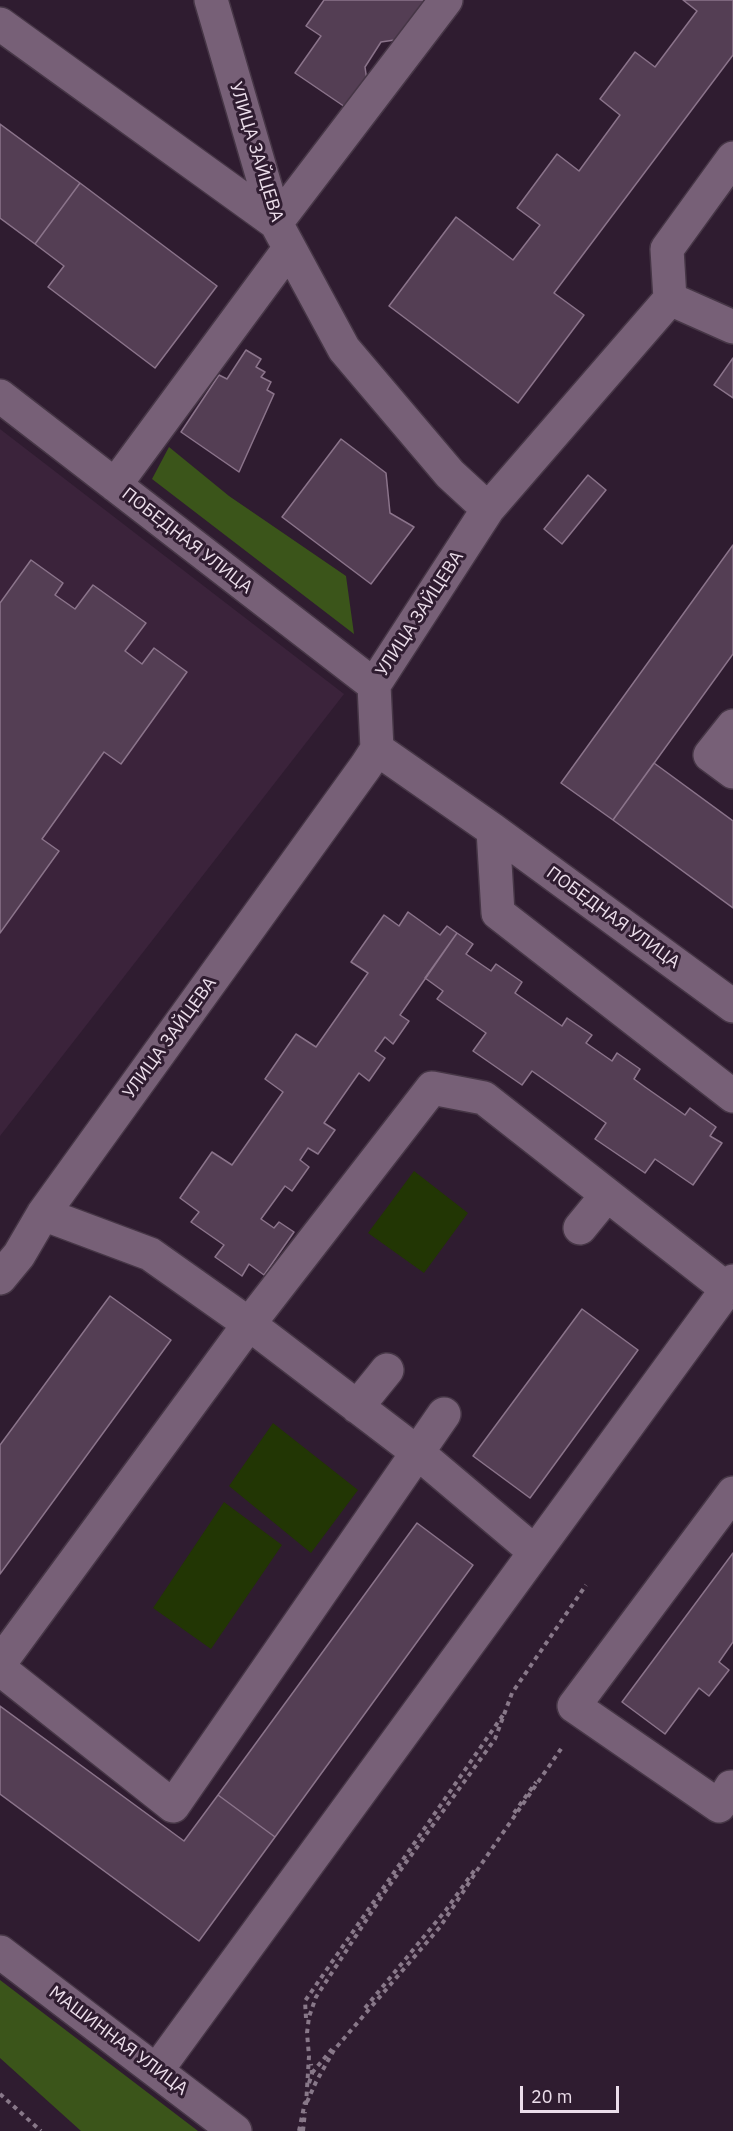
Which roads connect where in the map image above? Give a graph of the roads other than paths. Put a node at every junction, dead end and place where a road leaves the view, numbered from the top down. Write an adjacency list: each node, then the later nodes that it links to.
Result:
1 (211, 0): 5 (street, УЛИЦА ЗАЙЦЕВА)
2 (446, 0): 5 (street)
3 (0, 24): 5 (street)
4 (733, 158): 6 (street)
5 (282, 236): 9 (street); 10 (street, УЛИЦА ЗАЙЦЕВА)
6 (670, 299): 7 (street); 10 (street)
7 (733, 327)
8 (0, 396): 9 (street, ПОБЕДНАЯ УЛИЦА)
9 (115, 485): 11 (street, ПОБЕДНАЯ УЛИЦА)
10 (488, 509): 11 (street, УЛИЦА ЗАЙЦЕВА)
11 (374, 685): 13 (street, УЛИЦА ЗАЙЦЕВА)
12 (733, 726): 14 (street)
13 (376, 749): 15 (street, ПОБЕДНАЯ УЛИЦА); 19 (street, УЛИЦА ЗАЙЦЕВА)
14 (733, 772)
15 (493, 830): 16 (street, ПОБЕДНАЯ УЛИЦА); 17 (street)
16 (733, 1006)
17 (733, 1096)
18 (607, 1195): 20 (street); 22 (street); 23 (street)
19 (43, 1214): 21 (street, УЛИЦА ЗАЙЦЕВА); 23 (street)
20 (580, 1228)
21 (6, 1261)
22 (730, 1285): 29 (street)
23 (249, 1324): 25 (street); 30 (street)
24 (387, 1370): 25 (street)
25 (357, 1407): 27 (street)
26 (444, 1414): 27 (street)
27 (418, 1453): 29 (street); 31 (street)
28 (733, 1493): 32 (street)
29 (535, 1552): 34 (street)
30 (0, 1663)
31 (0, 1669)
32 (732, 1786)
33 (0, 1952): 34 (street, МАШИННАЯ УЛИЦА)
34 (157, 2070): 35 (street, МАШИННАЯ УЛИЦА)
35 (235, 2131)

